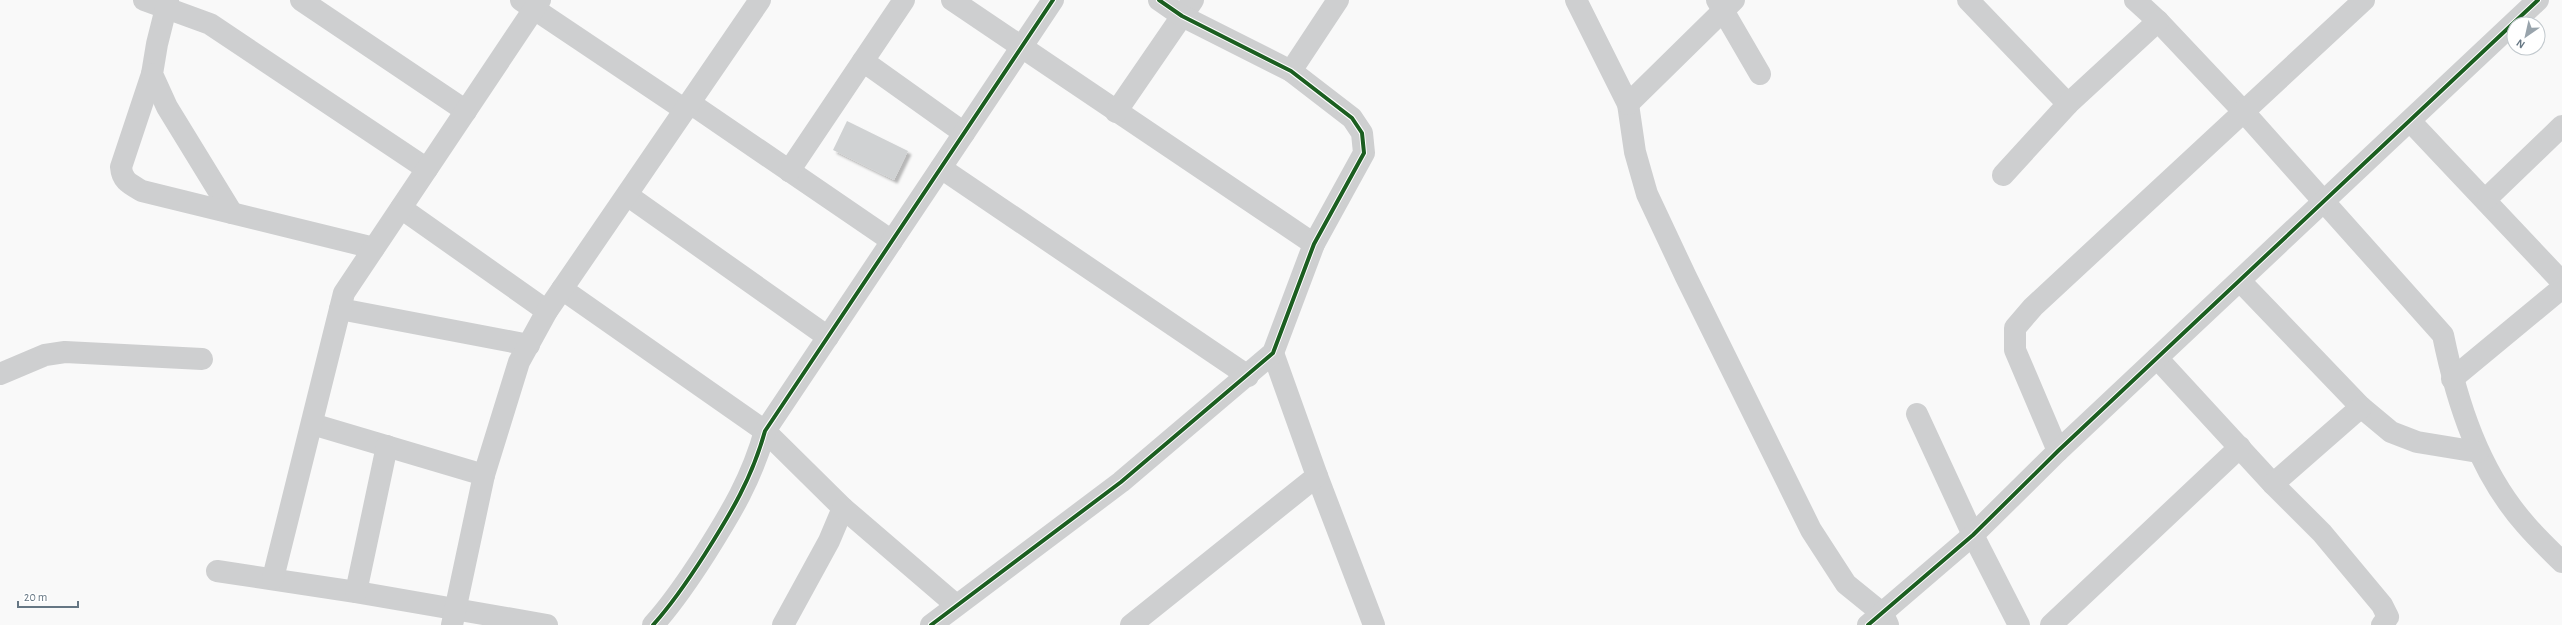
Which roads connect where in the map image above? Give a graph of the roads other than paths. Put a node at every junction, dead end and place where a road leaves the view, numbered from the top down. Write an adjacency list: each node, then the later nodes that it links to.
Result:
1 (144, 0): 15 (street)
2 (301, 0): 27 (street)
3 (760, 0): 26 (street)
4 (904, 0): 20 (street)
5 (952, 0): 19 (street)
6 (1053, 0): 19 (street)
7 (1159, 0): 17 (street)
8 (1338, 0): 21 (street)
9 (1576, 0): 24 (street)
10 (1968, 0): 25 (street)
11 (2135, 0): 18 (street)
12 (2364, 0): 28 (street)
13 (2538, 0): 30 (street)
14 (532, 3): 26 (street); 27 (street)
15 (166, 4): 22 (street); 34 (street)
16 (1725, 4): 23 (street); 24 (street)
17 (1187, 8): 21 (street); 29 (street)
18 (2158, 21): 25 (street); 28 (street)
19 (1022, 47): 29 (street); 32 (street)
20 (863, 61): 32 (street); 35 (street)
21 (1291, 71): 43 (street)
22 (152, 74): 41 (street); 41 (street)
23 (1760, 74)
24 (1628, 104): 78 (street)
25 (2068, 104): 36 (street)
26 (687, 107): 35 (street); 37 (street)
27 (466, 111): 34 (street)
28 (2243, 111): 39 (street); 65 (street)
29 (1116, 112): 43 (street)
30 (2410, 121): 38 (street); 39 (street)
31 (2562, 126): 38 (street)
32 (964, 133): 33 (street)
33 (941, 168): 42 (street); 57 (street)
34 (427, 169): 40 (street)
35 (789, 171): 42 (street)
36 (2003, 175)
37 (626, 195): 48 (street); 51 (street)
38 (2486, 200): 46 (street)
39 (2322, 202): 45 (street); 58 (street)
40 (400, 208): 44 (street); 50 (street)
41 (232, 213): 44 (street)
42 (892, 241): 51 (street)
43 (1314, 244): 53 (street)
44 (374, 248): 49 (street)
45 (2240, 281): 54 (street); 59 (street)
46 (2562, 282)
47 (2562, 288): 58 (street)
48 (562, 289): 50 (street); 62 (street)
49 (340, 309): 52 (street); 61 (street)
50 (547, 311): 52 (street)
51 (828, 337): 62 (street)
52 (529, 345): 67 (street)
53 (1274, 353): 57 (street); 68 (street)
54 (2157, 358): 64 (street); 65 (street)
55 (202, 359): 56 (street)
56 (0, 374)
57 (1248, 376): 76 (street)
58 (2452, 379): 66 (street)
59 (2361, 406): 66 (street); 69 (street)
60 (1917, 414): 71 (street)
61 (312, 424): 63 (street); 74 (street)
62 (765, 432): 70 (street); 80 (street)
63 (387, 446): 67 (street); 75 (street)
64 (2240, 447): 69 (street); 86 (street)
65 (2058, 451): 71 (street)
66 (2478, 452): 72 (street)
67 (484, 475): 77 (street)
68 (1317, 476): 83 (street); 84 (street)
69 (2273, 484): 87 (street)
70 (843, 508): 76 (street); 81 (street)
71 (1973, 535): 78 (street); 85 (street)
72 (2562, 562)
73 (217, 571): 74 (street)
74 (273, 578): 75 (street)
75 (356, 592): 77 (street)
76 (956, 605): 82 (street)
77 (453, 616): 79 (street)
78 (1879, 621)
79 (546, 625)
80 (653, 625)
81 (783, 625)
82 (931, 625)
83 (1131, 625)
84 (1374, 625)
85 (2019, 625)
86 (2051, 625)
87 (2382, 625)

